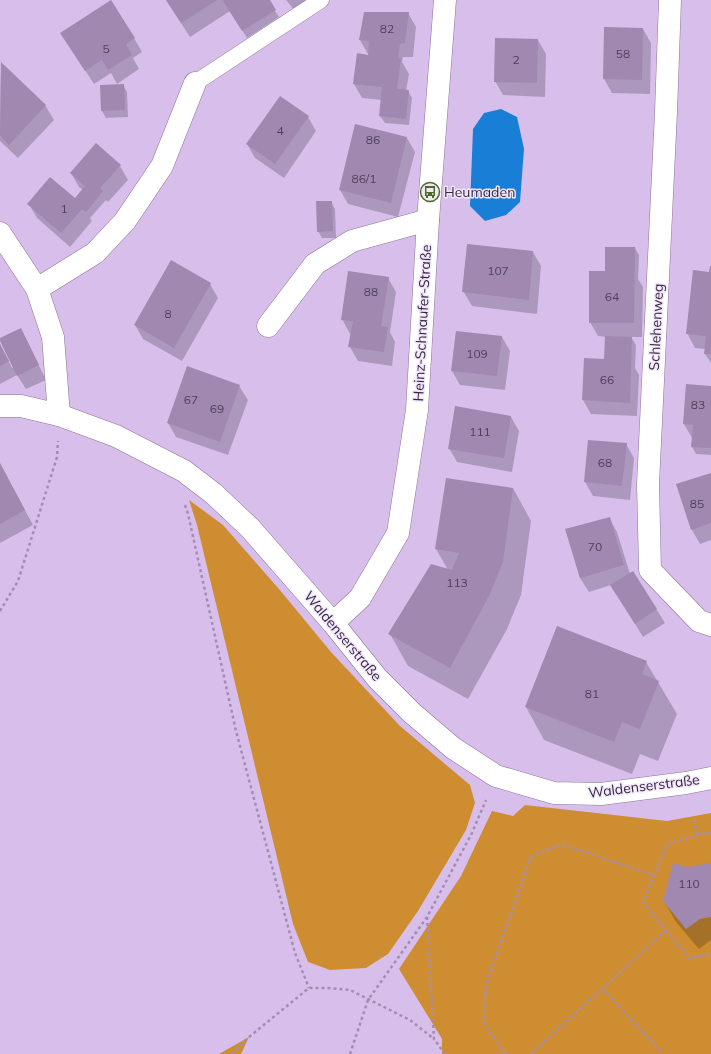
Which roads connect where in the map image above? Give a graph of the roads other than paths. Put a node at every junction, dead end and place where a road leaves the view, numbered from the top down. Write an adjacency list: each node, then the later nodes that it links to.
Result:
1 (321, 0): 4 (lane)
2 (445, 0): 5 (street, Heinz-Schnaufer-Straße)
3 (670, 0): 12 (street, Schlehenweg)
4 (195, 83): 7 (street)
5 (428, 220): 8 (street); 11 (street, Heinz-Schnaufer-Straße)
6 (0, 233): 7 (street)
7 (37, 289): 10 (street)
8 (268, 326)
9 (0, 406): 10 (street, Waldenserstraße)
10 (59, 415): 11 (street, Waldenserstraße)
11 (333, 623): 13 (street, Waldenserstraße)
12 (711, 624)
13 (711, 778)

